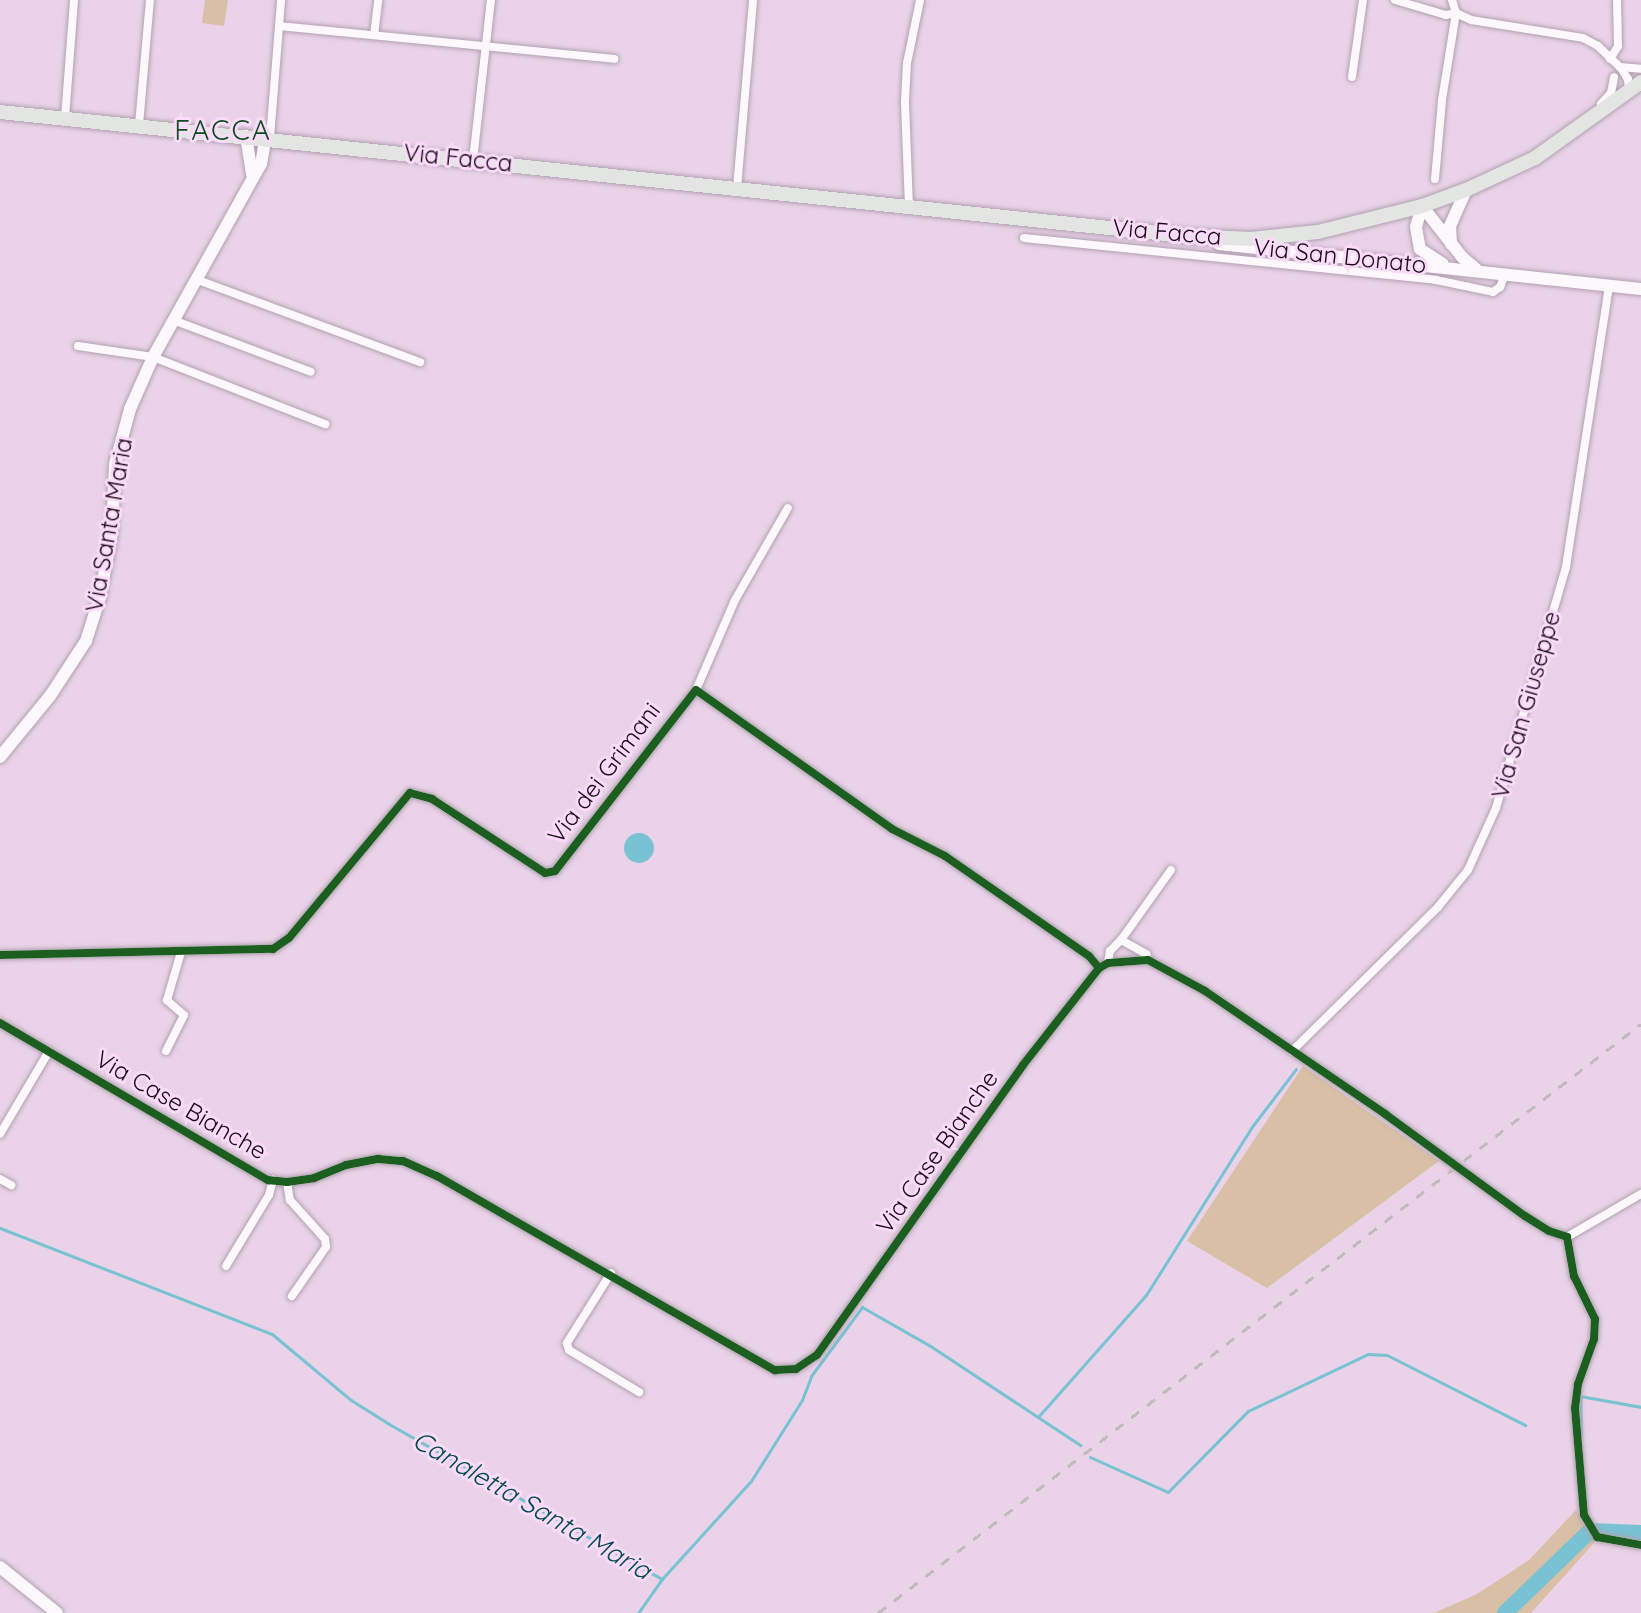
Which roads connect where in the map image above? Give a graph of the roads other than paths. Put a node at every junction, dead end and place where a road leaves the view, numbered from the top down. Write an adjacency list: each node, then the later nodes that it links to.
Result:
1 (74, 0): 25 (street)
2 (150, 0): 26 (street)
3 (281, 0): 14 (street)
4 (378, 0): 15 (street)
5 (491, 0): 16 (street)
6 (753, 0): 33 (street)
7 (920, 0): 36 (street)
8 (1363, 0): 21 (street)
9 (1395, 0): 12 (street)
10 (1452, 0): 13 (street)
11 (1617, 0): 18 (street)
12 (1406, 2): 13 (street)
13 (1456, 13): 18 (street); 32 (street)
14 (279, 26): 15 (street); 28 (street)
15 (374, 35): 16 (street)
16 (486, 45): 17 (street); 30 (street)
17 (614, 59)
18 (1610, 59): 19 (street); 22 (street)
19 (1620, 67): 20 (street); 23 (street)
20 (1641, 69)
21 (1352, 77)
22 (1614, 77): 23 (street); 29 (street)
23 (1635, 86): 29 (main road, Via Facca)
24 (2, 111): 25 (main road, Via Facca)
25 (65, 118): 26 (main road, Via Facca)
26 (139, 125): 27 (main road, Via Facca)
27 (246, 136): 28 (main road, Via Facca); 31 (main road)
28 (268, 138): 30 (main road, Via Facca); 31 (main road, Via Santa Maria)
29 (1553, 145): 34 (main road, Via Facca)
30 (473, 160): 33 (main road, Via Facca)
31 (252, 174): 43 (main road, Via Santa Maria)
32 (1435, 179)
33 (737, 188): 36 (main road, Via Facca)
34 (1466, 190): 35 (main road, Via Facca); 39 (main road, Via San Donato)
35 (1422, 206): 37 (main road, Via Facca); 39 (main road, Via San Donato); 40 (main road, Via San Donato)
36 (909, 207): 37 (main road, Via Facca)
37 (1185, 236): 40 (main road, Via San Donato)
38 (1024, 238): 42 (street)
39 (1451, 244): 41 (main road, Via San Donato)
40 (1449, 267): 41 (main road, Via San Donato)
41 (1477, 270): 42 (main road, Via San Donato)
42 (1505, 274): 44 (main road, Via San Donato)
43 (198, 280): 46 (main road, Via Santa Maria); 49 (street)
44 (1609, 285): 45 (main road, Via San Donato); 64 (street, Via San Giuseppe)
45 (1641, 289)
46 (173, 320): 48 (main road, Via Santa Maria); 50 (street)
47 (78, 346): 48 (street)
48 (153, 357): 51 (street); 54 (main road, Via Santa Maria)
49 (420, 362)
50 (311, 372)
51 (325, 424)
52 (788, 508): 53 (street)
53 (696, 690): 57 (street, Via dei Grimani); 60 (street)
54 (0, 757)
55 (1171, 870): 56 (street, Via Case Bianche)
56 (1121, 940): 59 (street); 60 (street, Via Case Bianche)
57 (181, 952): 58 (street, Via dei Grimani); 63 (street)
58 (0, 955)
59 (1148, 960): 60 (street); 64 (street)
60 (1104, 965): 73 (street, Via Case Bianche)
61 (0, 1023): 62 (street, Via Case Bianche)
62 (49, 1051): 65 (street); 67 (street, Via Case Bianche)
63 (166, 1051)
64 (1292, 1051): 71 (street)
65 (0, 1134)
66 (0, 1179): 69 (street)
67 (273, 1180): 68 (street, Via Case Bianche); 72 (street)
68 (287, 1182): 73 (street, Via Case Bianche); 74 (street, Via Case Bianche)
69 (11, 1185)
70 (1641, 1194): 71 (street)
71 (1567, 1237): 76 (street)
72 (226, 1266)
73 (611, 1273): 75 (street)
74 (292, 1296)
75 (639, 1392)
76 (1641, 1545)
77 (0, 1567): 78 (main road)
78 (57, 1613)

